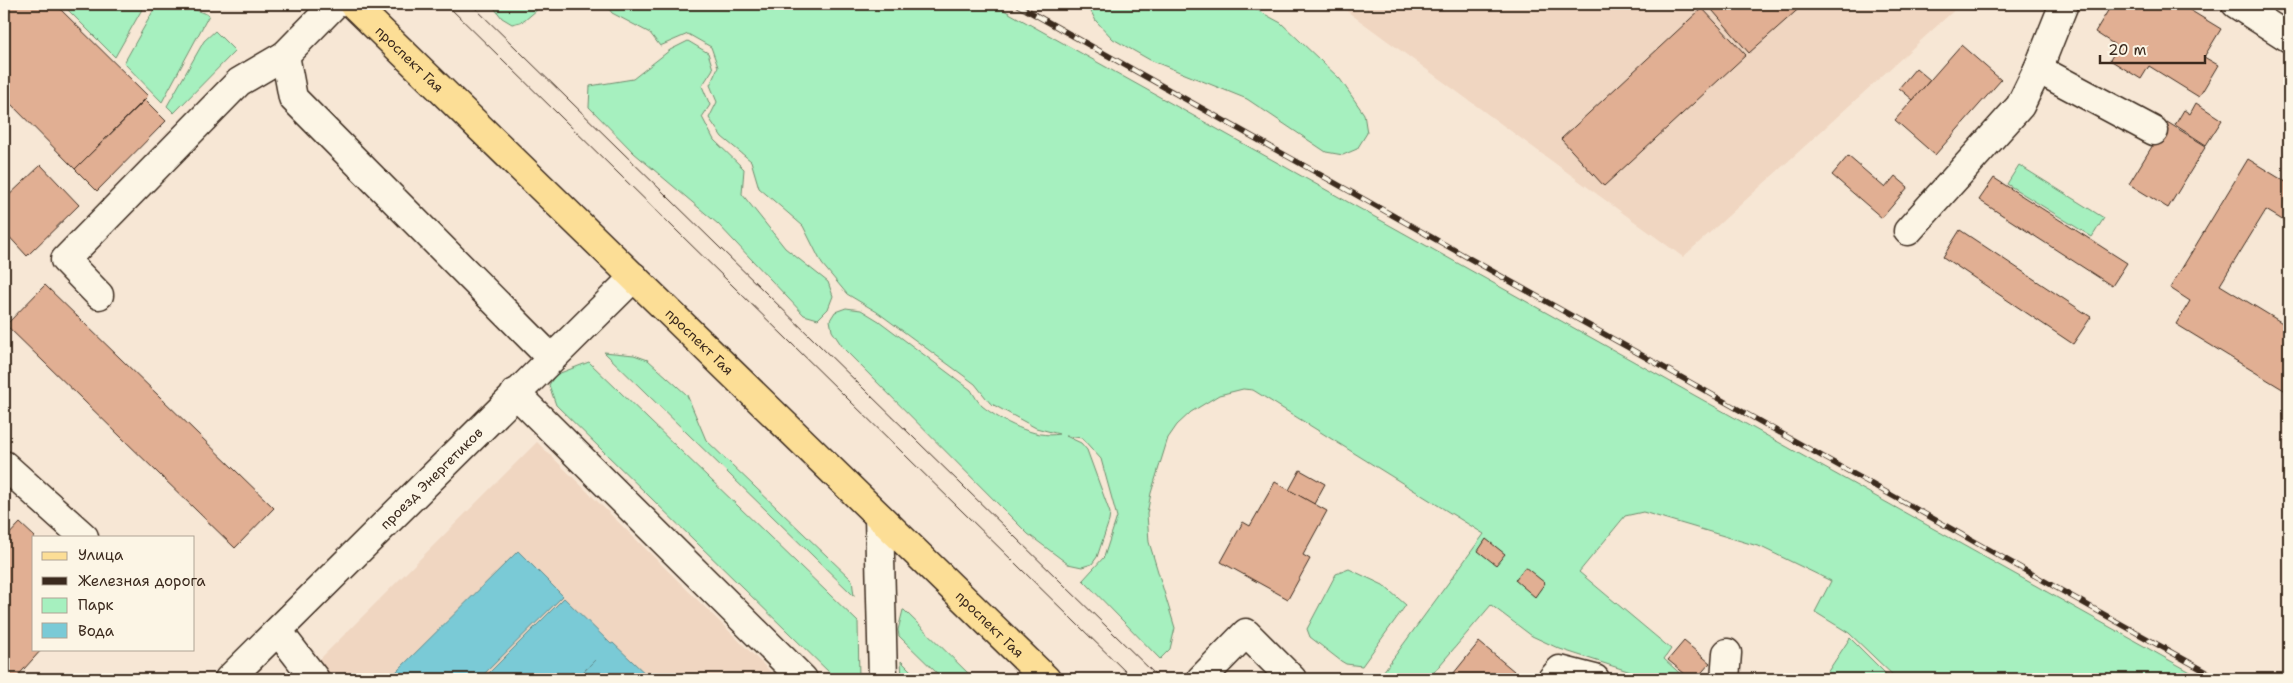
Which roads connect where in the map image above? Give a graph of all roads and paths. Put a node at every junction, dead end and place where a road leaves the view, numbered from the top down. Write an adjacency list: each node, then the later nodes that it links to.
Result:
1 (335, 4): 6 (street)
2 (353, 4): 10 (main road, проспект Гая)
3 (2064, 4): 7 (street)
4 (2236, 4): 5 (street)
5 (2289, 38)
6 (285, 55): 11 (street); 12 (street)
7 (2038, 69): 8 (street); 9 (street)
8 (2154, 131)
9 (1908, 231)
10 (634, 277): 12 (street, проезд Энергетиков); 15 (main road, проспект Гая)
11 (99, 295)
12 (551, 358): 13 (street, проезд Энергетиков)
13 (515, 393): 17 (street, проезд Энергетиков); 20 (street)
14 (4, 464): 16 (street)
15 (878, 517): 21 (street); 22 (main road, проспект Гая)
16 (83, 536)
17 (278, 630): 18 (street, проезд Энергетиков); 19 (street)
18 (229, 679)
19 (315, 679)
20 (803, 679)
21 (883, 679)
22 (1046, 679)
23 (1201, 679): 24 (street)
24 (1292, 679)
25 (1552, 679): 26 (street)
26 (1595, 679)

